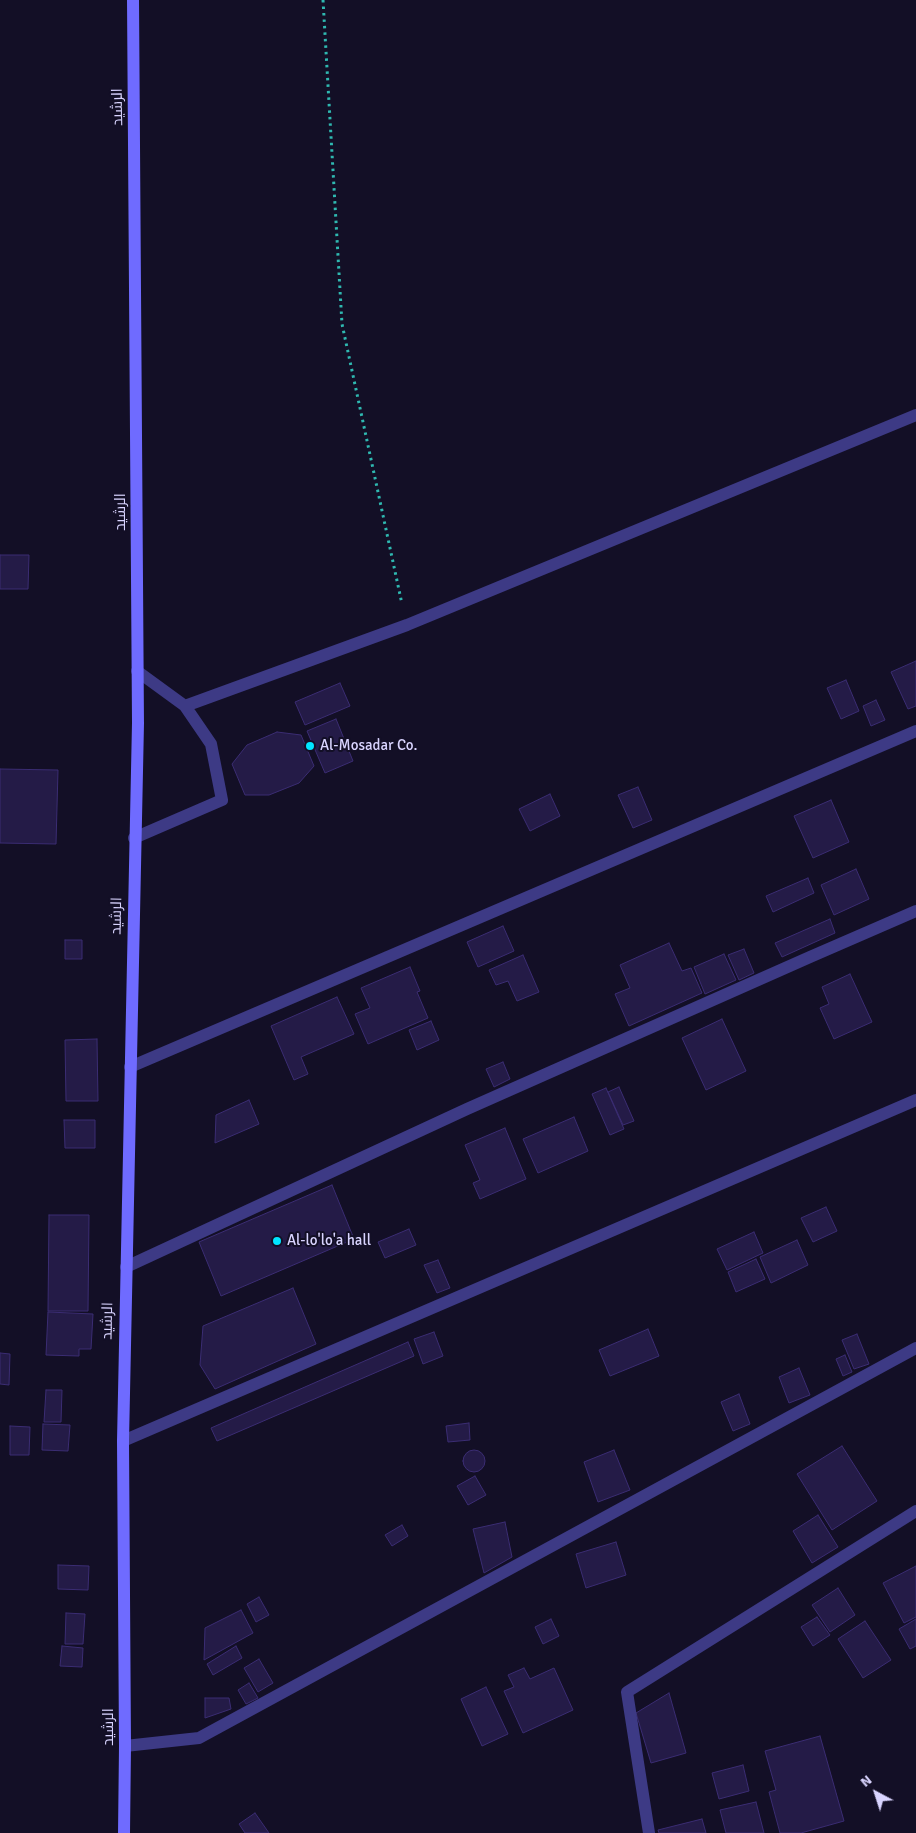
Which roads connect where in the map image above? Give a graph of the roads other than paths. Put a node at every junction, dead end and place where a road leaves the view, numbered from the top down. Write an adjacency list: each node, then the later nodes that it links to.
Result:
1 (133, 0): 3 (main road, الرشيد)
2 (916, 416): 4 (street)
3 (137, 672): 4 (street); 6 (main road, الرشيد)
4 (185, 706): 6 (street)
5 (916, 730): 8 (street)
6 (134, 838): 8 (main road, الرشيد)
7 (916, 911): 10 (street)
8 (130, 1067): 10 (main road, الرشيد)
9 (916, 1100): 12 (street)
10 (126, 1267): 12 (main road, الرشيد)
11 (916, 1348): 14 (street)
12 (123, 1440): 14 (main road, الرشيد)
13 (916, 1510): 16 (street)
14 (125, 1746): 15 (main road, الرشيد)
15 (124, 1833)
16 (648, 1833)

